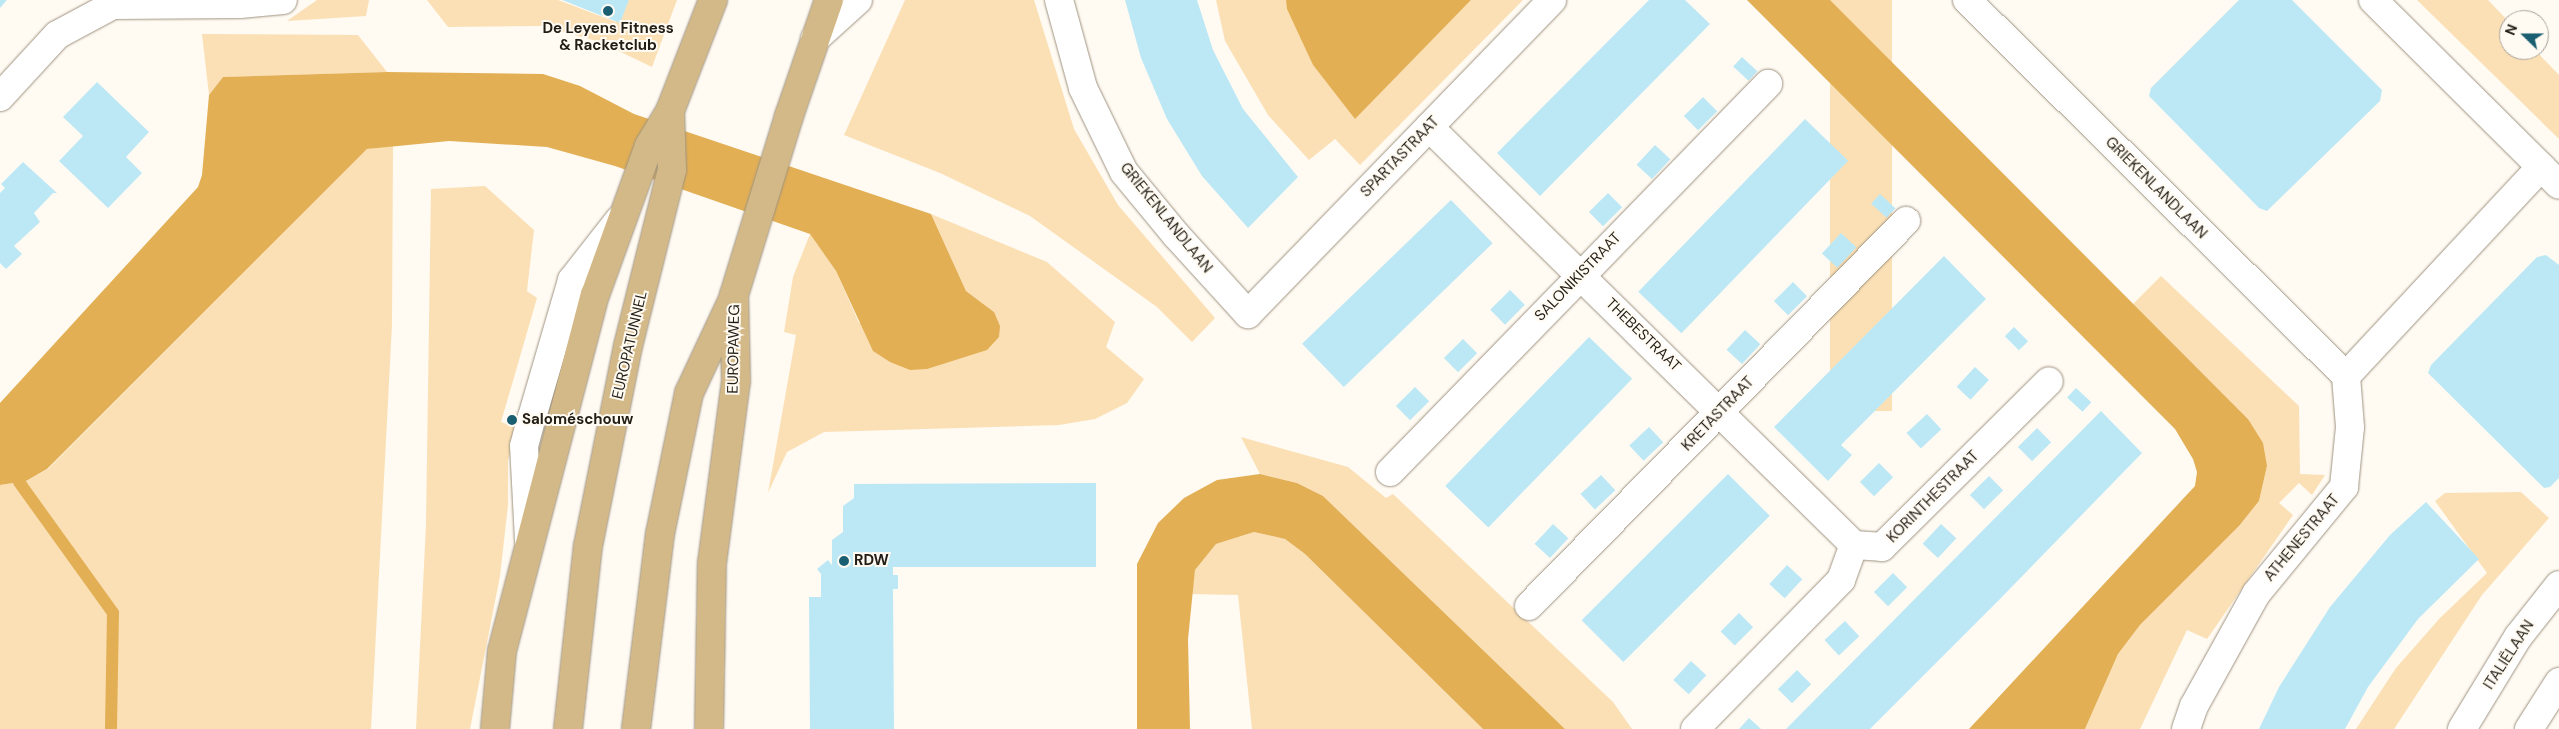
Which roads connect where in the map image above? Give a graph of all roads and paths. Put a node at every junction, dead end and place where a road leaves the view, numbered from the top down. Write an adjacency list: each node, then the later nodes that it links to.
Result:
1 (283, 0): 9 (street)
2 (713, 0): 13 (main road)
3 (829, 0): 10 (main road, EUROPAWEG)
4 (858, 0): 10 (street)
5 (1059, 0): 19 (street, GRIEKENLANDLAAN)
6 (1552, 0): 14 (street, SPARTASTRAAT)
7 (1967, 0): 20 (street, GRIEKENLANDLAAN)
8 (2373, 0): 15 (street)
9 (76, 10): 12 (street)
10 (815, 39): 18 (main road, EUROPAWEG)
11 (1768, 84): 17 (street, SALONIKISTRAAT)
12 (0, 97)
13 (670, 111): 28 (main road); 29 (main road, EUROPATUNNEL)
14 (1430, 127): 17 (street, THEBESTRAAT); 19 (street, SPARTASTRAAT)
15 (2550, 176): 20 (street)
16 (1906, 221): 22 (street, KRETASTRAAT)
17 (1580, 274): 22 (street, THEBESTRAAT); 23 (street, SALONIKISTRAAT)
18 (734, 295): 30 (main road); 31 (main road, EUROPAWEG)
19 (1248, 314)
20 (2346, 376): 33 (street, ATHENESTRAAT)
21 (2050, 381): 24 (street, KORINTHESTRAAT)
22 (1721, 411): 24 (street, THEBESTRAAT); 26 (street, KRETASTRAAT)
23 (1390, 472)
24 (1854, 545): 32 (street)
25 (2559, 585): 34 (street, ITALIËLAAN)
26 (1529, 606)
27 (2559, 682): 35 (street)
28 (496, 729)
29 (568, 729)
30 (636, 729)
31 (708, 729)
32 (1695, 729)
33 (2186, 729)
34 (2462, 729)
35 (2529, 729)

